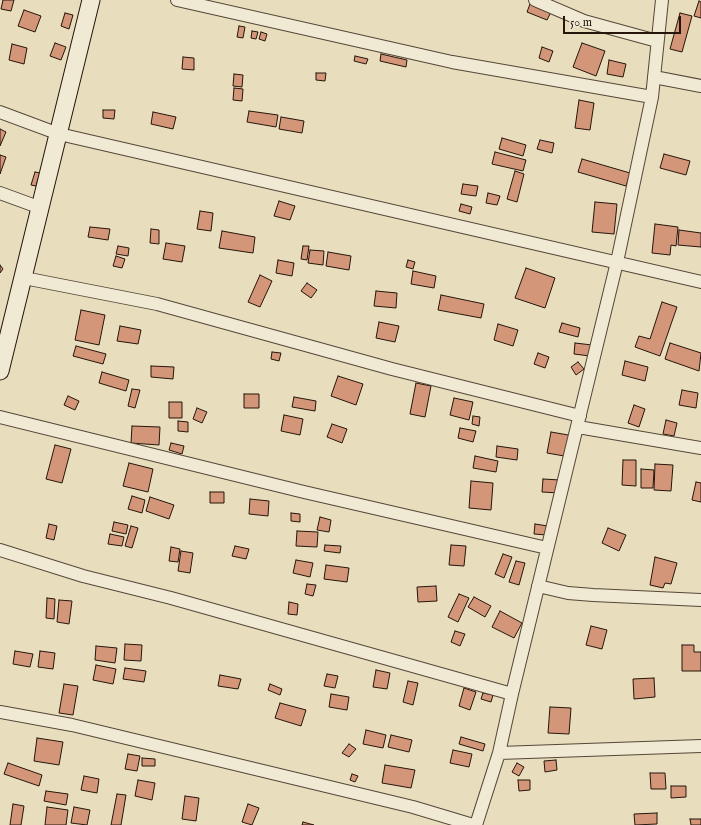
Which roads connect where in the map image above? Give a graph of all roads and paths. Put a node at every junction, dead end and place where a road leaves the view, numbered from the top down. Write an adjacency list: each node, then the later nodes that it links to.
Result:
1 (91, 0): 10 (street)
2 (177, 0): 8 (street)
3 (535, 0): 5 (street)
4 (662, 0): 5 (street)
5 (657, 41): 6 (street)
6 (654, 77): 7 (street); 8 (street)
7 (701, 86)
8 (652, 97): 13 (street)
9 (0, 112): 10 (street)
10 (59, 134): 12 (street); 13 (street)
11 (0, 193): 12 (street)
12 (41, 208): 14 (street)
13 (617, 262): 15 (street); 19 (street)
14 (24, 278): 16 (street); 19 (street)
15 (701, 282)
16 (6, 326): 17 (street)
17 (0, 370)
18 (0, 417): 21 (street)
19 (579, 421): 20 (street); 21 (street)
20 (701, 448)
21 (547, 548): 23 (street)
22 (0, 550): 25 (street)
23 (538, 586): 24 (street); 25 (street)
24 (701, 600)
25 (512, 694): 28 (street)
26 (0, 712): 29 (street)
27 (701, 746): 28 (street)
28 (499, 753): 29 (street)
29 (475, 825)

